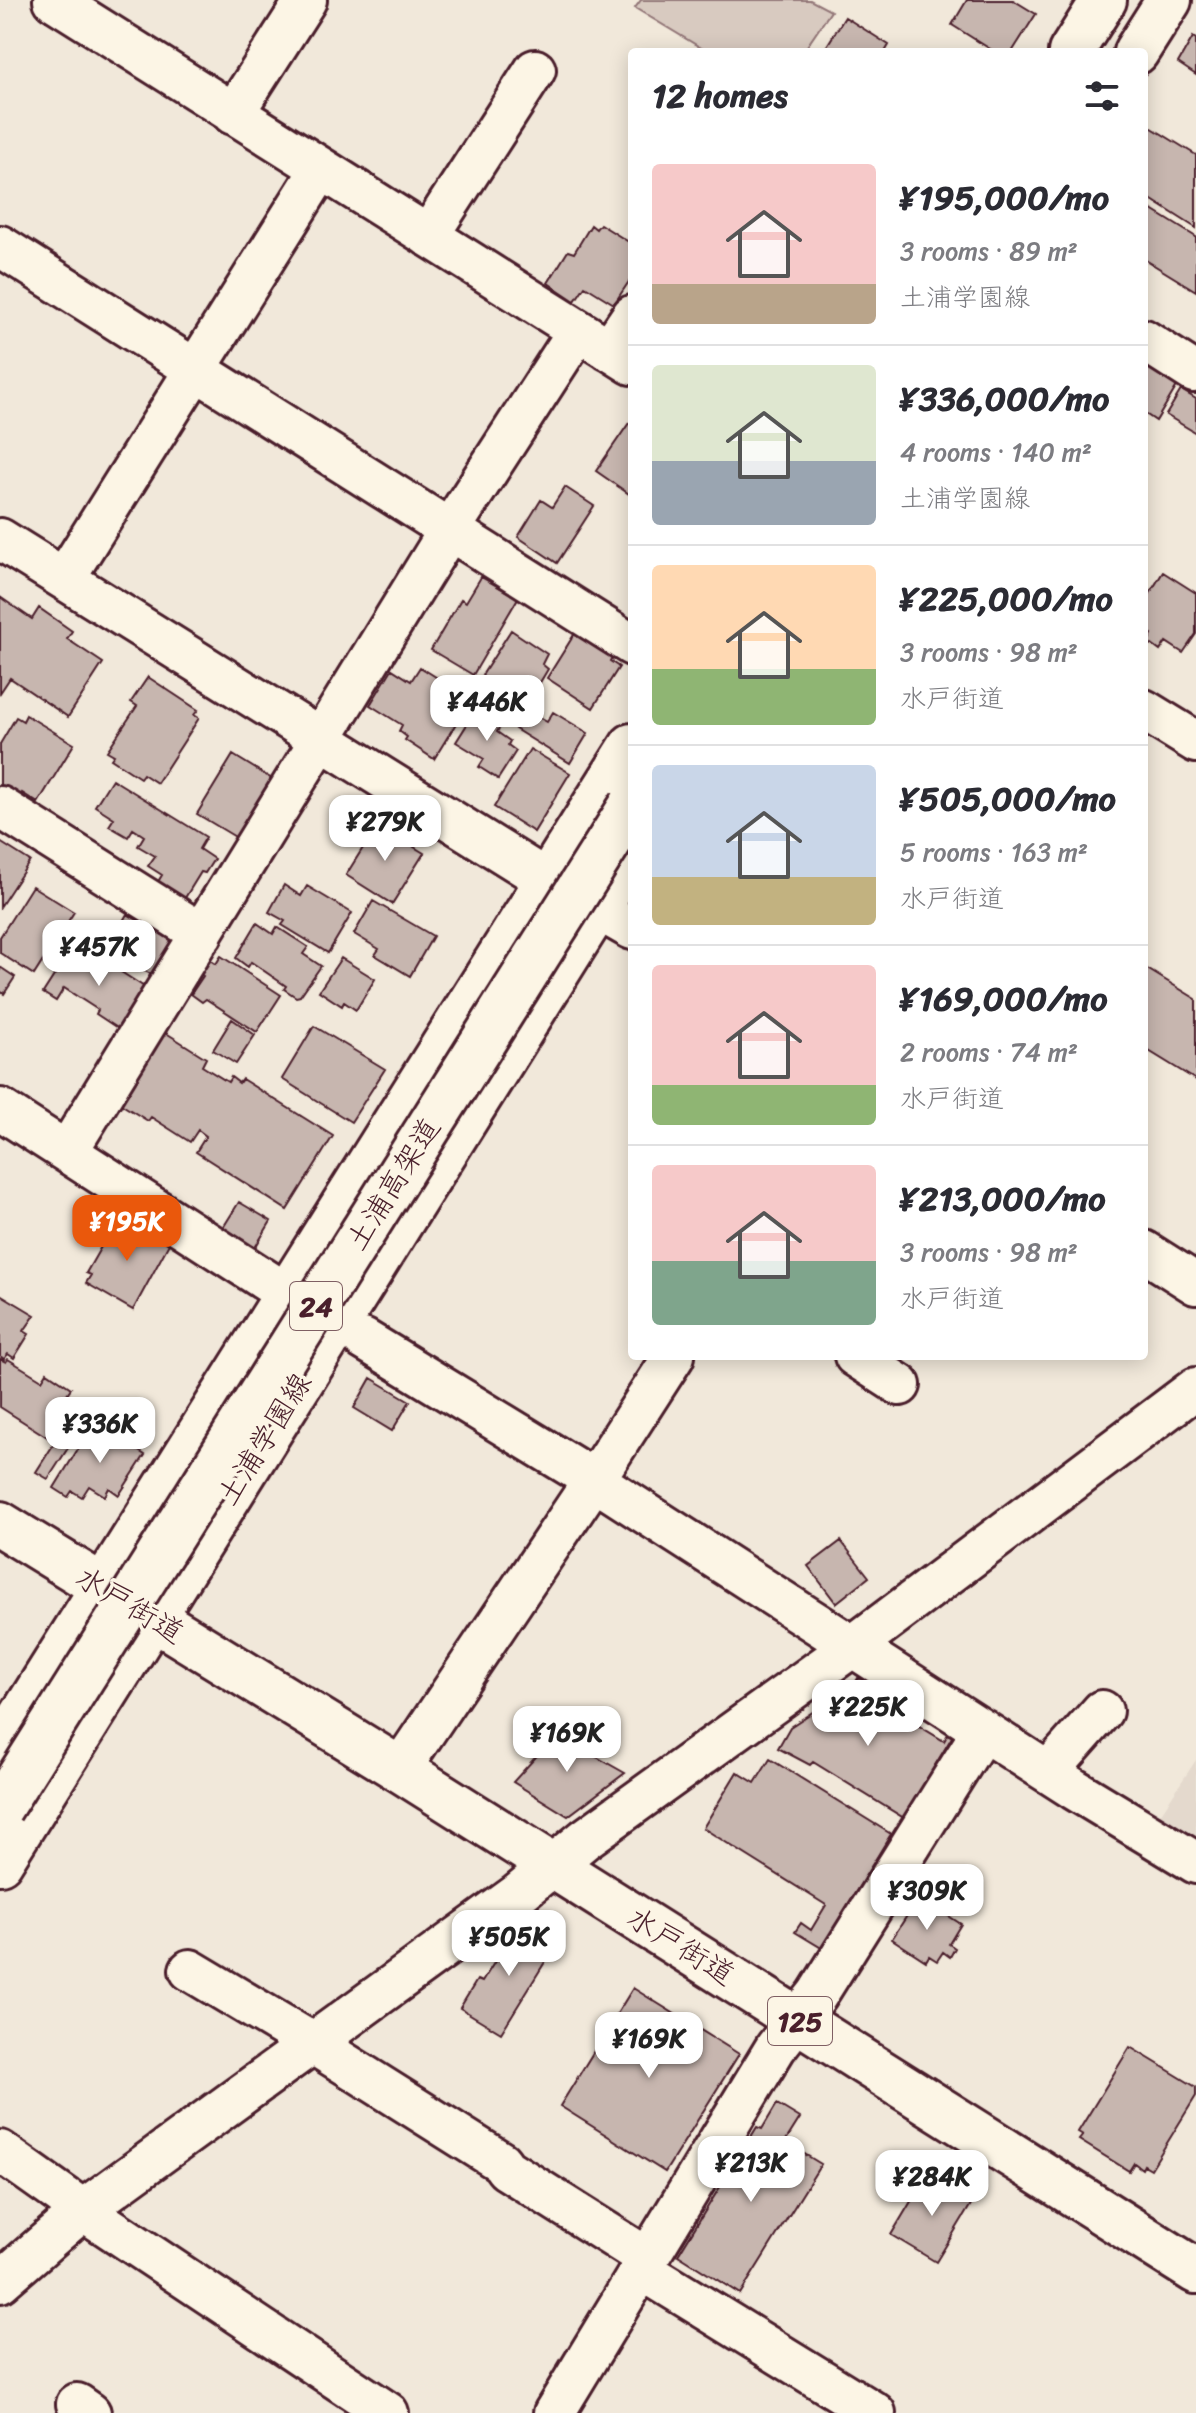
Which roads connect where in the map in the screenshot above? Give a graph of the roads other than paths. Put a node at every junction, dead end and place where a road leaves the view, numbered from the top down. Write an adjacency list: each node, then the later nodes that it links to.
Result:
1 (54, 0): 10 (street)
2 (306, 0): 10 (street)
3 (1104, 0): 6 (main road)
4 (1139, 0): 7 (main road)
5 (1169, 0): 8 (main road)
6 (1074, 48)
7 (1109, 48)
8 (1139, 48)
9 (535, 70): 12 (street)
10 (233, 114): 11 (street)
11 (321, 169): 12 (street); 17 (street)
12 (428, 236): 16 (street)
13 (0, 246): 17 (street)
14 (628, 321): 16 (street)
15 (1148, 343): 18 (street)
16 (607, 348): 19 (street)
17 (196, 369): 19 (street); 21 (street)
18 (1194, 372)
19 (450, 529): 22 (street); 24 (street)
20 (0, 539): 21 (street)
21 (64, 579): 24 (street)
22 (628, 642)
23 (1148, 712): 25 (street)
24 (323, 740): 30 (street); 32 (street)
25 (1196, 742)
26 (628, 752): 30 (main road, 土浦学園線 / 24)
27 (0, 807): 32 (street)
28 (628, 811): 53 (main road, 土浦高架道 / 24, bridge)
29 (628, 869): 31 (main road, 土浦学園線 / 24)
30 (548, 881): 31 (street); 37 (main road, 土浦学園線 / 24)
31 (615, 919): 46 (main road, 土浦学園線 / 24)
32 (202, 934): 34 (street)
33 (0, 1109): 34 (street)
34 (68, 1150): 37 (street)
35 (1148, 1254): 36 (street)
36 (1196, 1284)
37 (287, 1294): 45 (main road, 土浦学園線 / 24)
38 (363, 1339): 43 (street)
39 (671, 1360): 43 (street)
40 (861, 1360): 41 (street)
41 (900, 1385)
42 (1196, 1388): 47 (street)
43 (594, 1480): 47 (street); 51 (street)
44 (0, 1524): 45 (main road, 水戸街道 / 125)
45 (102, 1588): 46 (main road, 水戸街道 / 125); 50 (main road, 土浦学園線 / 24)
46 (152, 1618): 51 (main road, 水戸街道 / 125); 54 (main road, 土浦学園線 / 24)
47 (853, 1646): 49 (street); 56 (street)
48 (1102, 1711): 52 (street)
49 (983, 1730): 52 (street); 58 (street)
50 (0, 1751)
51 (400, 1769): 56 (main road, 水戸街道 / 125)
52 (1048, 1772): 55 (street)
53 (0, 1808)
54 (0, 1862)
55 (1196, 1863)
56 (553, 1865): 58 (main road, 水戸街道 / 125); 59 (street)
57 (190, 1970): 59 (street)
58 (798, 2020): 62 (street); 63 (main road, 水戸街道 / 125)
59 (312, 2043): 61 (street); 62 (street)
60 (0, 2151): 61 (street)
61 (83, 2210): 64 (street); 65 (street)
62 (644, 2264): 66 (street); 67 (street)
63 (1196, 2271)
64 (0, 2282)
65 (388, 2413)
66 (554, 2413)
67 (875, 2413)

